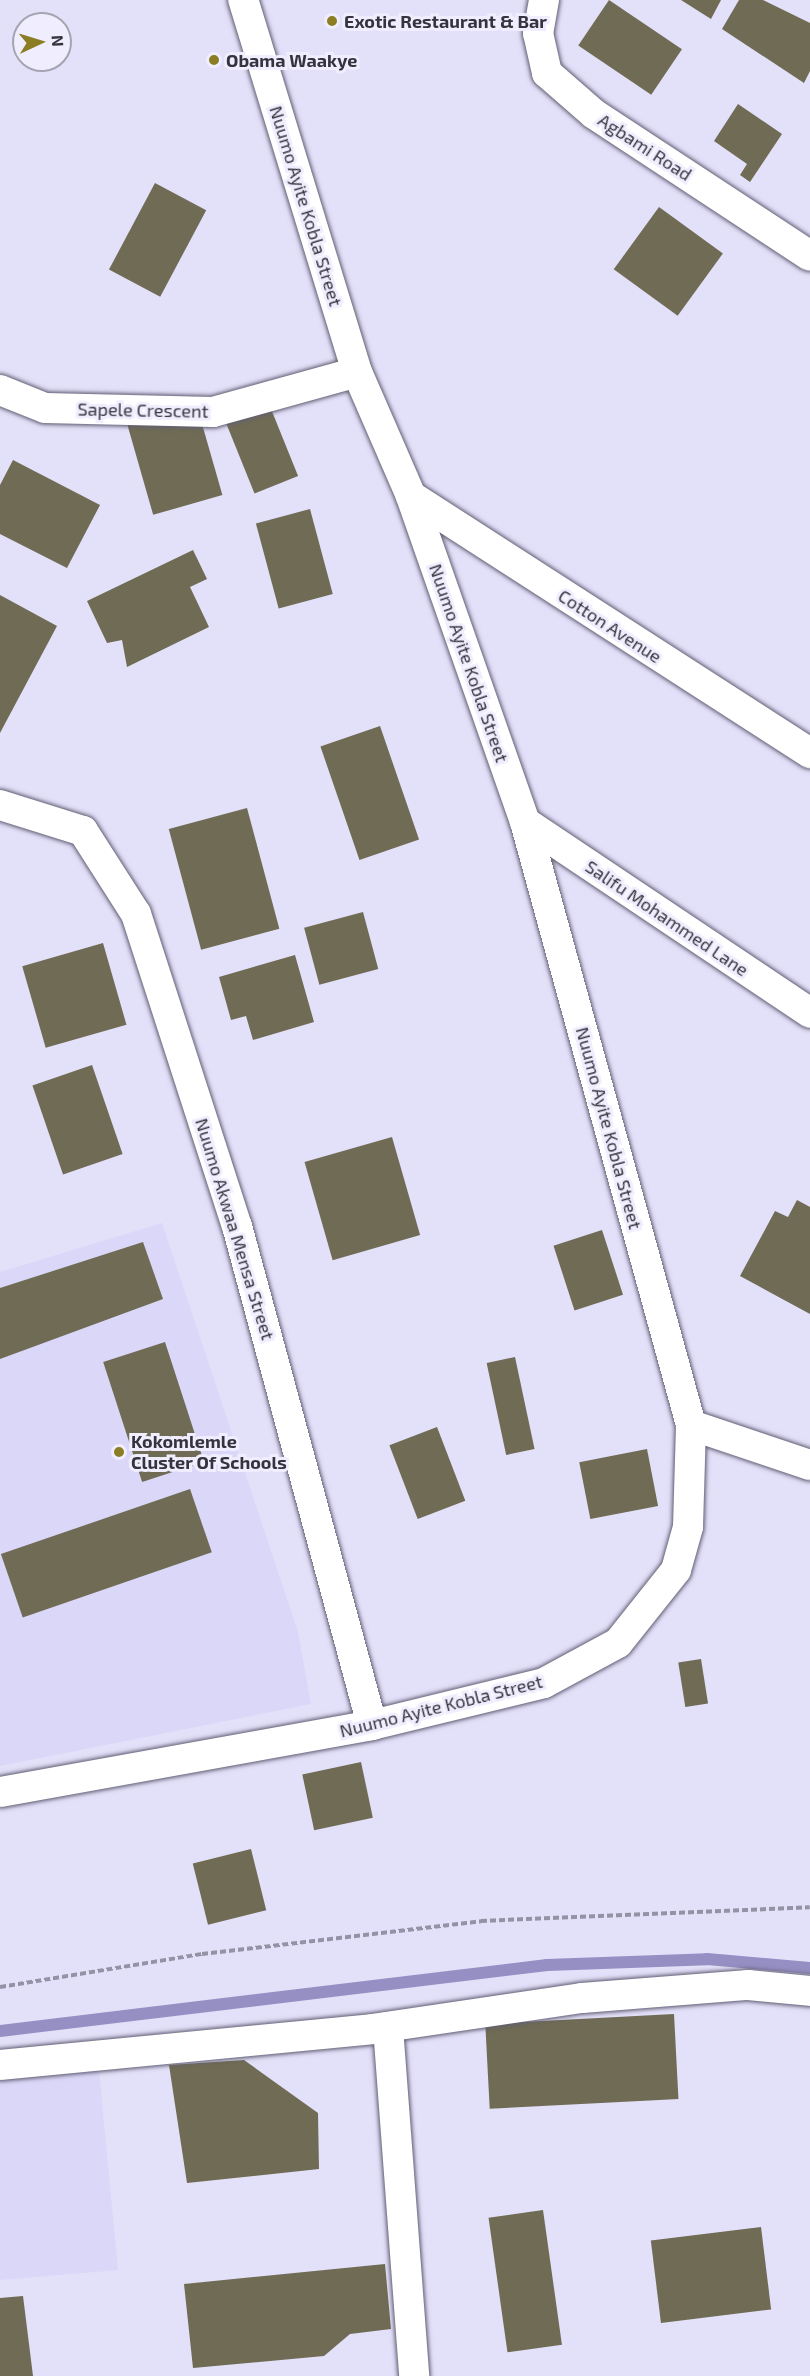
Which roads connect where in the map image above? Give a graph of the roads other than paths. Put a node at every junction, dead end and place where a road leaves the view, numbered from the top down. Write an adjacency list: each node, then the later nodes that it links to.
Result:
1 (243, 0): 4 (street, Nuumo Ayite Kobla Street)
2 (544, 0): 3 (street, Agbami Road)
3 (810, 256)
4 (357, 372): 5 (street, Sapele Crescent); 6 (street, Nuumo Ayite Kobla Street)
5 (0, 390)
6 (411, 496): 7 (street, Cotton Avenue); 9 (street, Nuumo Ayite Kobla Street)
7 (810, 753)
8 (0, 806): 13 (street, Nuumo Akwaa Mensa Street)
9 (525, 822): 10 (street, Salifu Mohammed Lane); 11 (street, Nuumo Ayite Kobla Street)
10 (810, 1013)
11 (691, 1425): 12 (street); 13 (street, Nuumo Ayite Kobla Street)
12 (810, 1465)
13 (372, 1725): 14 (street, Nuumo Ayite Kobla Street)
14 (0, 1792)
15 (810, 1991): 16 (street)
16 (388, 2027): 17 (street); 18 (street)
17 (0, 2066)
18 (414, 2376)

